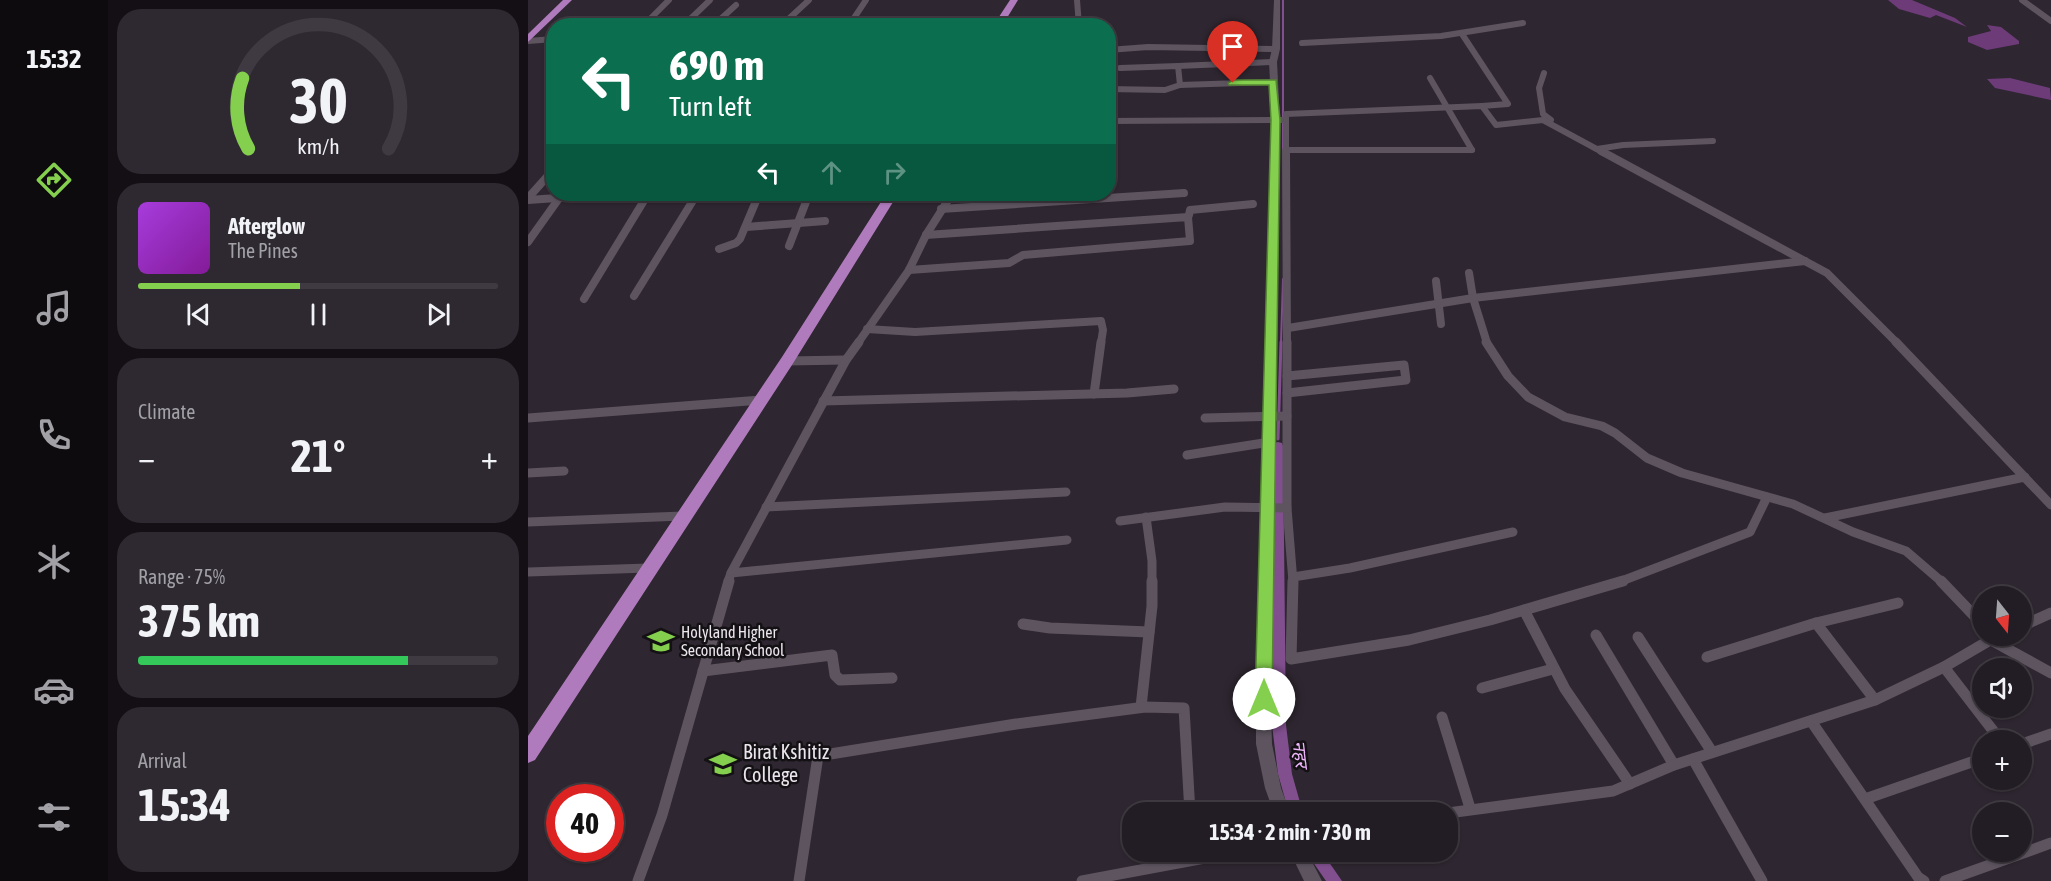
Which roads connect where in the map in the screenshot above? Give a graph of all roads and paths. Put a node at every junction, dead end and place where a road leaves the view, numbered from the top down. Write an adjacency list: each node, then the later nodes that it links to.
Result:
1 (558, 0): 23 (main road)
2 (568, 0): 12 (main road)
3 (669, 0): 13 (street)
4 (710, 0): 14 (street)
5 (809, 0): 16 (street)
6 (866, 0): 17 (street)
7 (1014, 0): 18 (main road)
8 (1077, 0): 19 (street)
9 (1277, 0): 29 (street)
10 (2022, 0): 20 (street)
11 (736, 5): 15 (street)
12 (550, 18)
13 (651, 18)
14 (691, 18)
15 (722, 18)
16 (790, 18)
17 (854, 18)
18 (1002, 18)
19 (1078, 18)
20 (2051, 21)
21 (546, 22): 26 (main road)
22 (1523, 23): 24 (street)
23 (528, 29)
24 (1462, 34): 27 (street); 38 (street)
25 (546, 39): 26 (street)
26 (528, 40)
27 (1302, 43)
28 (1116, 49): 29 (street)
29 (1276, 49): 30 (street)
30 (1273, 62): 31 (street); 35 (street)
31 (1178, 66): 32 (street); 36 (street)
32 (1120, 68)
33 (1544, 73): 42 (street)
34 (1430, 78): 39 (street)
35 (1273, 82): 36 (street); 40 (street)
36 (1180, 86): 37 (street)
37 (1116, 89)
38 (1482, 106): 39 (street); 44 (street)
39 (1448, 108): 40 (street); 45 (street)
40 (1280, 120): 41 (street); 45 (street); 89 (street)
41 (1116, 121)
42 (1556, 123)
43 (1713, 141): 44 (street)
44 (1597, 149): 69 (street)
45 (1287, 150): 78 (street)
46 (546, 178): 50 (street)
47 (1184, 193): 48 (street)
48 (1116, 197)
49 (546, 198): 50 (street)
50 (528, 199)
51 (557, 201): 66 (street)
52 (644, 201): 75 (street)
53 (693, 201): 73 (street)
54 (756, 201): 64 (street)
55 (806, 201): 63 (street)
56 (888, 201): 81 (main road)
57 (947, 201): 60 (street)
58 (1062, 201): 60 (street)
59 (1253, 204): 61 (street)
60 (941, 209): 65 (street)
61 (1189, 215)
62 (825, 221): 63 (street)
63 (798, 223): 64 (street); 67 (street)
64 (746, 227): 68 (street)
65 (926, 235): 70 (street); 70 (street)
66 (528, 242)
67 (789, 246)
68 (719, 249)
69 (1805, 261): 74 (street); 96 (street)
70 (909, 270): 79 (street)
71 (1469, 273): 74 (street)
72 (1436, 281): 76 (street)
73 (634, 296)
74 (1473, 298): 76 (street); 98 (street)
75 (584, 299)
76 (1439, 304): 77 (street); 78 (street)
77 (1441, 324)
78 (1288, 328): 82 (street)
79 (867, 329): 80 (street); 85 (street)
80 (846, 360): 81 (street); 87 (street)
81 (787, 361): 86 (main road)
82 (1287, 376): 84 (street); 84 (street)
83 (1174, 389): 85 (street)
84 (1287, 393): 88 (street)
85 (1094, 394): 87 (street)
86 (761, 400): 90 (street); 103 (main road)
87 (823, 401): 101 (street)
88 (1287, 416): 89 (street); 102 (street)
89 (1270, 417): 91 (street); 92 (street)
90 (528, 418)
91 (1204, 418)
92 (1270, 442): 93 (street); 100 (street)
93 (1187, 455)
94 (564, 471): 95 (street)
95 (528, 473)
96 (2025, 477): 99 (street); 105 (street)
97 (1066, 492): 101 (street)
98 (1767, 497): 105 (street); 115 (street)
99 (2051, 505)
100 (1269, 506): 102 (street); 104 (street); 148 (street)
101 (766, 507): 112 (street)
102 (1287, 508): 113 (street)
103 (683, 516): 107 (street); 110 (main road)
104 (1146, 518): 106 (street); 121 (street)
105 (1825, 518): 116 (street)
106 (1120, 521)
107 (528, 522)
108 (1513, 532): 113 (street)
109 (1067, 540): 112 (street)
110 (648, 568): 111 (street); 141 (main road)
111 (528, 572)
112 (731, 573): 129 (street)
113 (1293, 577): 115 (street)
114 (1898, 603): 119 (street)
115 (1524, 610): 128 (street)
116 (1972, 614)
117 (2051, 614): 118 (street)
118 (2032, 622)
119 (1816, 623): 126 (street); 133 (street)
120 (1023, 624): 121 (street)
121 (1149, 632): 134 (street)
122 (1596, 635): 144 (street)
123 (1638, 638): 140 (street)
124 (1979, 646): 127 (street)
125 (2008, 646): 130 (street)
126 (1707, 657)
127 (1944, 667): 133 (street); 137 (street)
128 (1553, 669): 132 (street); 145 (street)
129 (703, 671): 131 (street); 154 (street)
130 (2051, 673)
131 (892, 678)
132 (1482, 688)
133 (1875, 700): 136 (street)
134 (1141, 707): 147 (street); 155 (street)
135 (1442, 717): 149 (street)
136 (1811, 721): 140 (street); 146 (street)
137 (1993, 730)
138 (2051, 734): 139 (street)
139 (2032, 741)
140 (1712, 752): 142 (street)
141 (528, 753)
142 (1693, 759): 144 (street); 158 (street)
143 (1972, 762): 146 (street)
144 (1674, 765): 145 (street)
145 (1630, 783): 149 (street)
146 (1865, 799): 159 (street)
147 (1189, 802)
148 (1278, 802)
149 (1470, 808): 150 (street)
150 (1458, 811)
151 (2051, 843): 160 (street)
152 (1166, 862): 156 (street)
153 (1303, 862): 157 (street)
154 (638, 881)
155 (799, 881)
156 (1082, 881)
157 (1313, 881)
158 (1762, 881)
159 (1923, 881)
160 (1945, 881)

